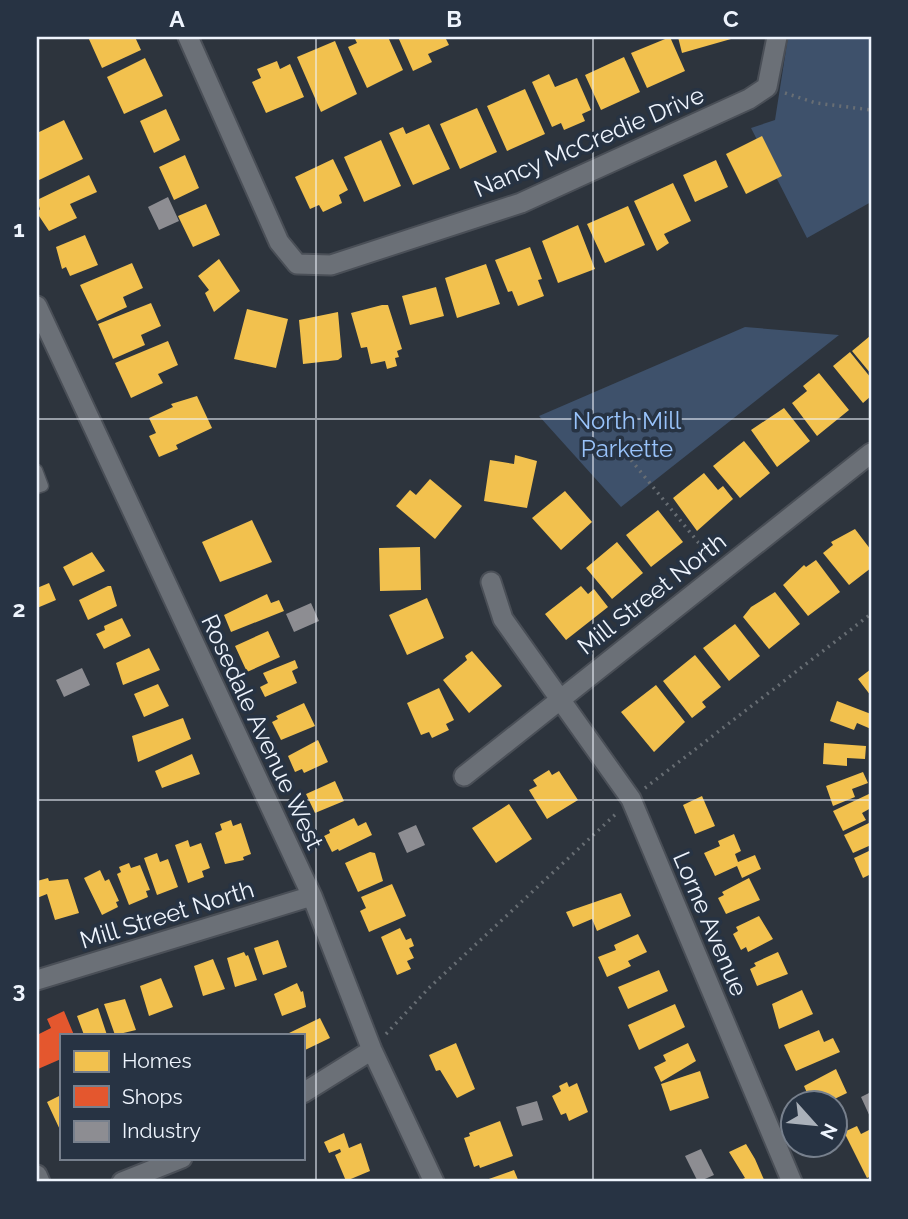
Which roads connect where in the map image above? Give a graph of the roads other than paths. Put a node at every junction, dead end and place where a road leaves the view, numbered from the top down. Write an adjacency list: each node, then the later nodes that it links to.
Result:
1 (777, 37): 2 (street, Nancy McCredie Drive)
2 (195, 38)
3 (37, 306): 10 (street, Rosedale Avenue West)
4 (871, 453): 8 (street, Mill Street North)
5 (37, 470): 6 (lane)
6 (37, 488)
7 (491, 582): 8 (street, Lorne Avenue)
8 (561, 697): 9 (street, Mill Street North); 19 (street, Lorne Avenue)
9 (464, 776)
10 (312, 896): 11 (street, Mill Street North); 12 (street, Rosedale Avenue West)
11 (37, 980)
12 (372, 1050): 13 (street); 18 (street, Rosedale Avenue West)
13 (304, 1092)
14 (177, 1160): 17 (street)
15 (37, 1175): 16 (street)
16 (40, 1182)
17 (122, 1182)
18 (434, 1182)
19 (792, 1182)

